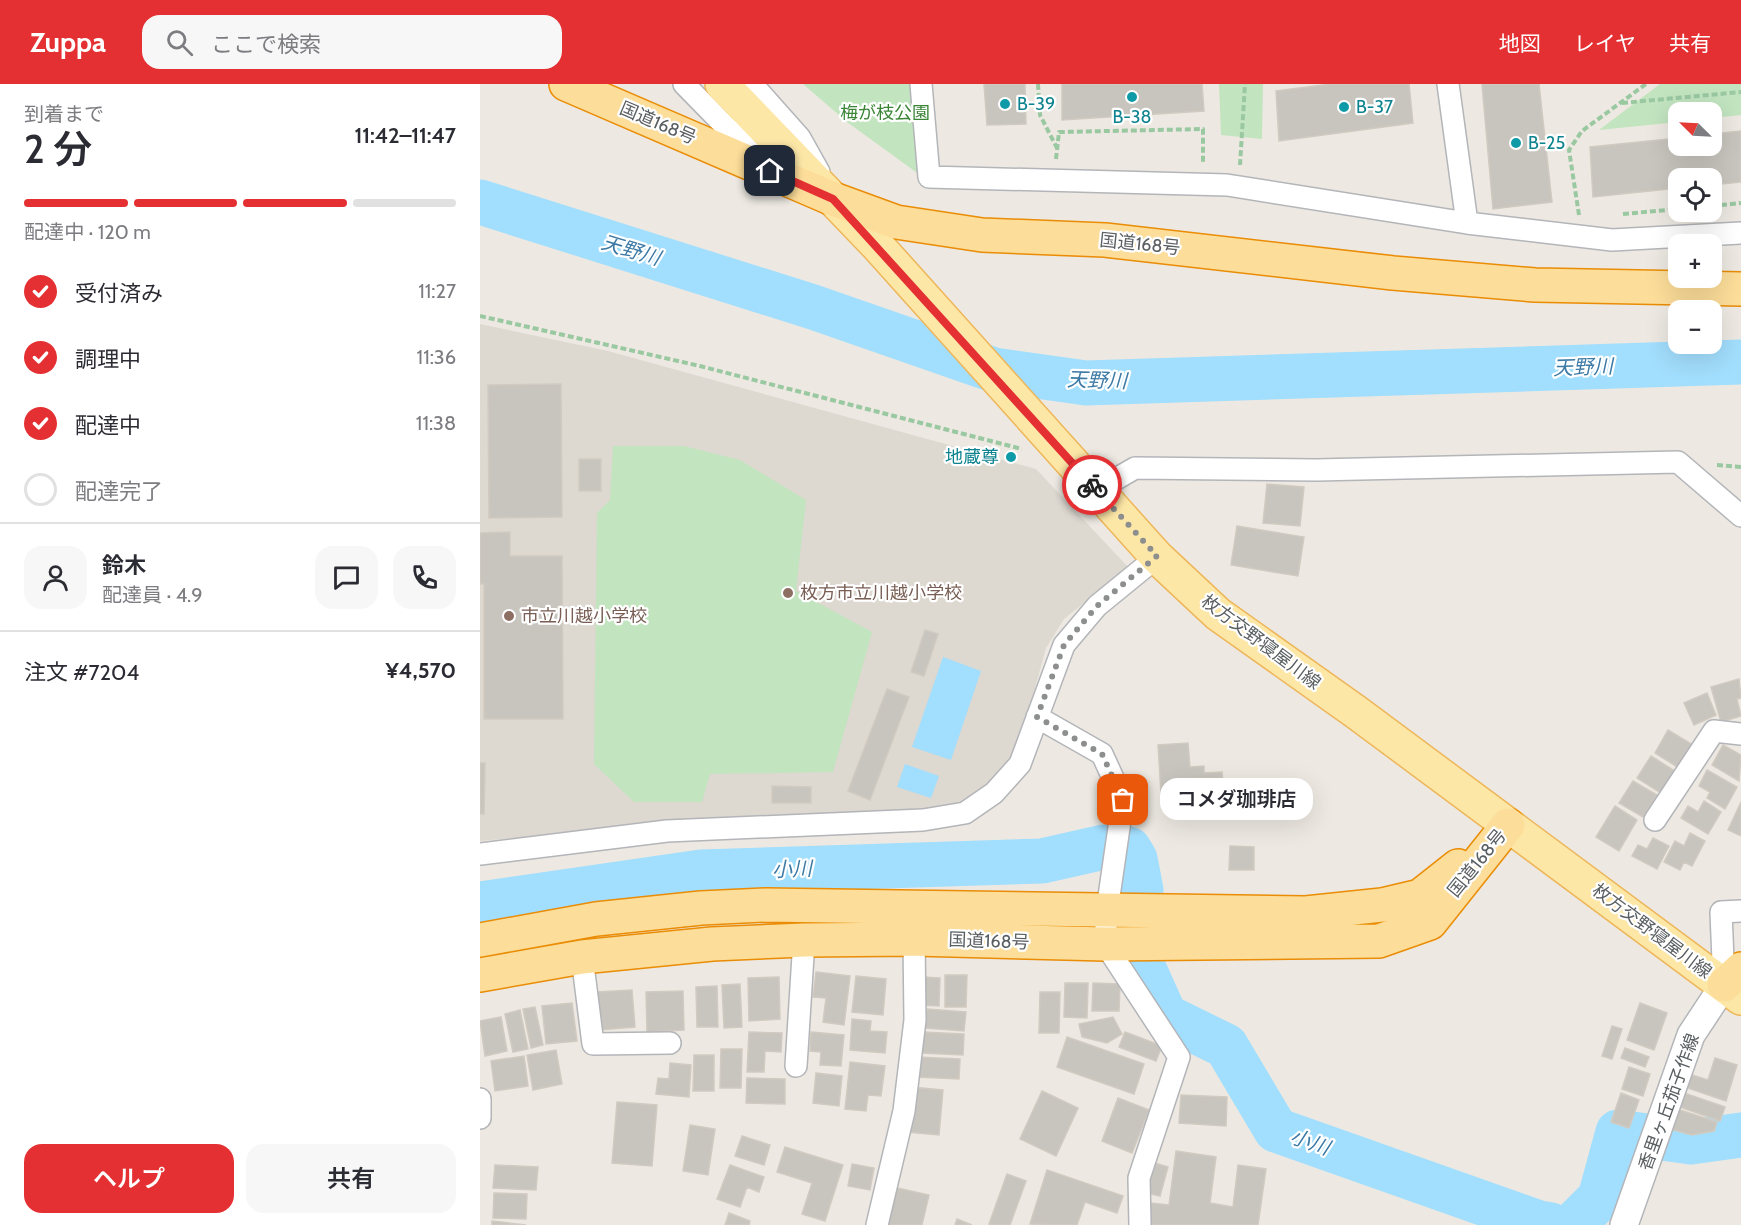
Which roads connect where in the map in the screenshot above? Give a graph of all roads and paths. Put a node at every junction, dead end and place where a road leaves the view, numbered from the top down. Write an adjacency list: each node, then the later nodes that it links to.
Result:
1 (566, 84): 16 (highway, 国道168号)
2 (684, 84): 16 (street)
3 (722, 84): 16 (main road, 枚方交野寝屋川線)
4 (752, 84): 16 (street)
5 (921, 84): 13 (street)
6 (1038, 84): 12 (path)
7 (1245, 84): 15 (path)
8 (1448, 84): 19 (street)
9 (1646, 84): 11 (path)
10 (1741, 92): 11 (path)
11 (1621, 103): 20 (path)
12 (1057, 149): 13 (path); 14 (path)
13 (1054, 181): 14 (street)
14 (1203, 184): 15 (street)
15 (1239, 187): 19 (street)
16 (833, 199): 22 (highway, 国道168号); 25 (main road, 枚方交野寝屋川線)
17 (1741, 203): 18 (path)
18 (1722, 205)
19 (1467, 223): 21 (street)
20 (1580, 224)
21 (1741, 233)
22 (1741, 289)
23 (480, 316): 24 (path)
24 (1013, 447)
25 (1097, 490): 26 (street); 27 (main road, 枚方交野寝屋川線)
26 (1741, 516)
27 (1157, 556): 28 (street); 31 (main road, 枚方交野寝屋川線)
28 (1037, 717): 32 (street); 33 (street)
29 (1741, 734): 30 (street)
30 (1655, 820)
31 (1508, 825): 33 (highway, 国道168号); 38 (highway, 国道168号); 41 (main road, 枚方交野寝屋川線)
32 (480, 854)
33 (1107, 910): 36 (highway, 国道168号); 38 (street)
34 (1741, 911): 41 (street)
35 (914, 939): 37 (highway, 国道168号); 38 (highway, 国道168号); 46 (street)
36 (480, 940)
37 (804, 940): 39 (highway, 国道168号); 43 (street)
38 (1105, 944): 47 (street)
39 (582, 957): 40 (highway, 国道168号); 42 (street)
40 (480, 975)
41 (1737, 982): 48 (street, 香里ヶ丘茄子作線)
42 (670, 1043)
43 (796, 1066)
44 (480, 1099): 45 (street)
45 (480, 1118)
46 (878, 1225)
47 (1140, 1225)
48 (1624, 1225)

